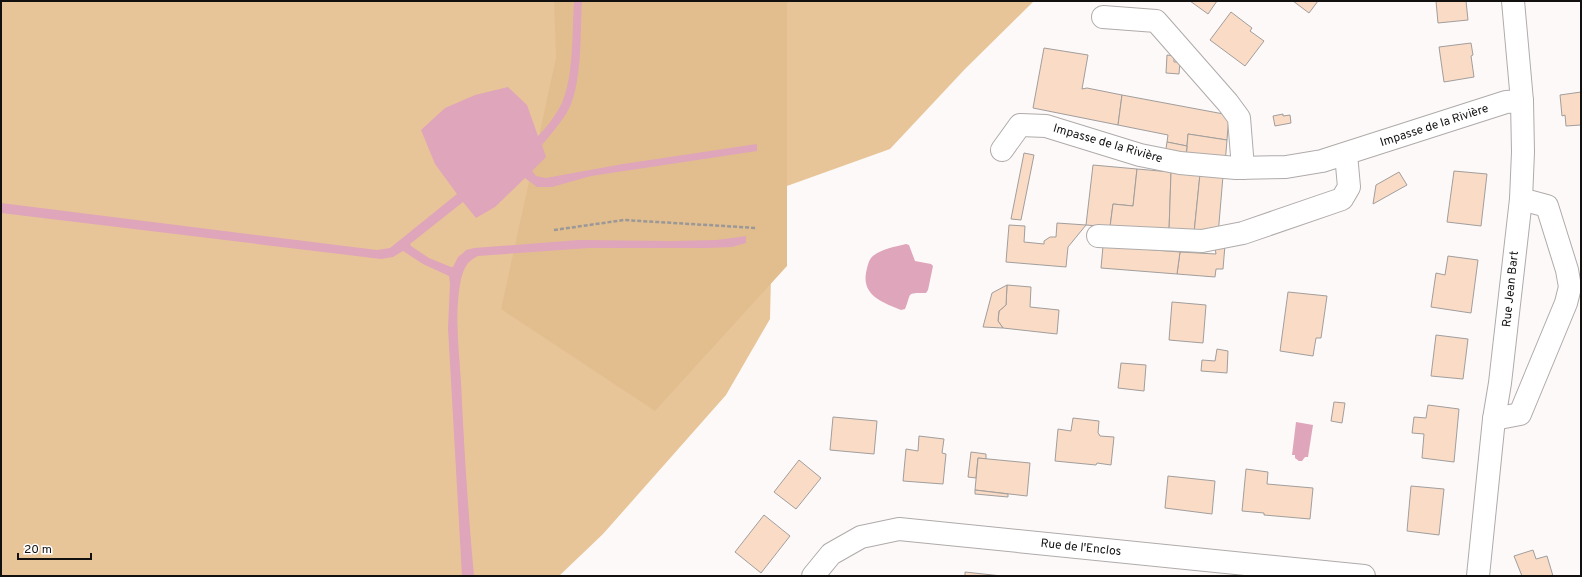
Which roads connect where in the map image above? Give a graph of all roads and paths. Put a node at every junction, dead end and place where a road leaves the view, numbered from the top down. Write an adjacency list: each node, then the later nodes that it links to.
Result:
1 (1513, 1): 3 (street, Rue Jean Bart)
2 (1103, 17): 6 (street)
3 (1522, 102): 5 (street, Impasse de la Rivière); 7 (street, Rue Jean Bart)
4 (1002, 150): 6 (street, Impasse de la Rivière)
5 (1346, 154): 6 (street, Impasse de la Rivière); 10 (street)
6 (1243, 168)
7 (1521, 199): 11 (street, Rue Jean Bart); 11 (street)
8 (758, 228): 9 (path)
9 (554, 230)
10 (1098, 236)
11 (1494, 419): 14 (street, Rue Jean Bart)
12 (812, 576): 13 (street, Rue de l'Enclos)
13 (1364, 576)
14 (1478, 576)

